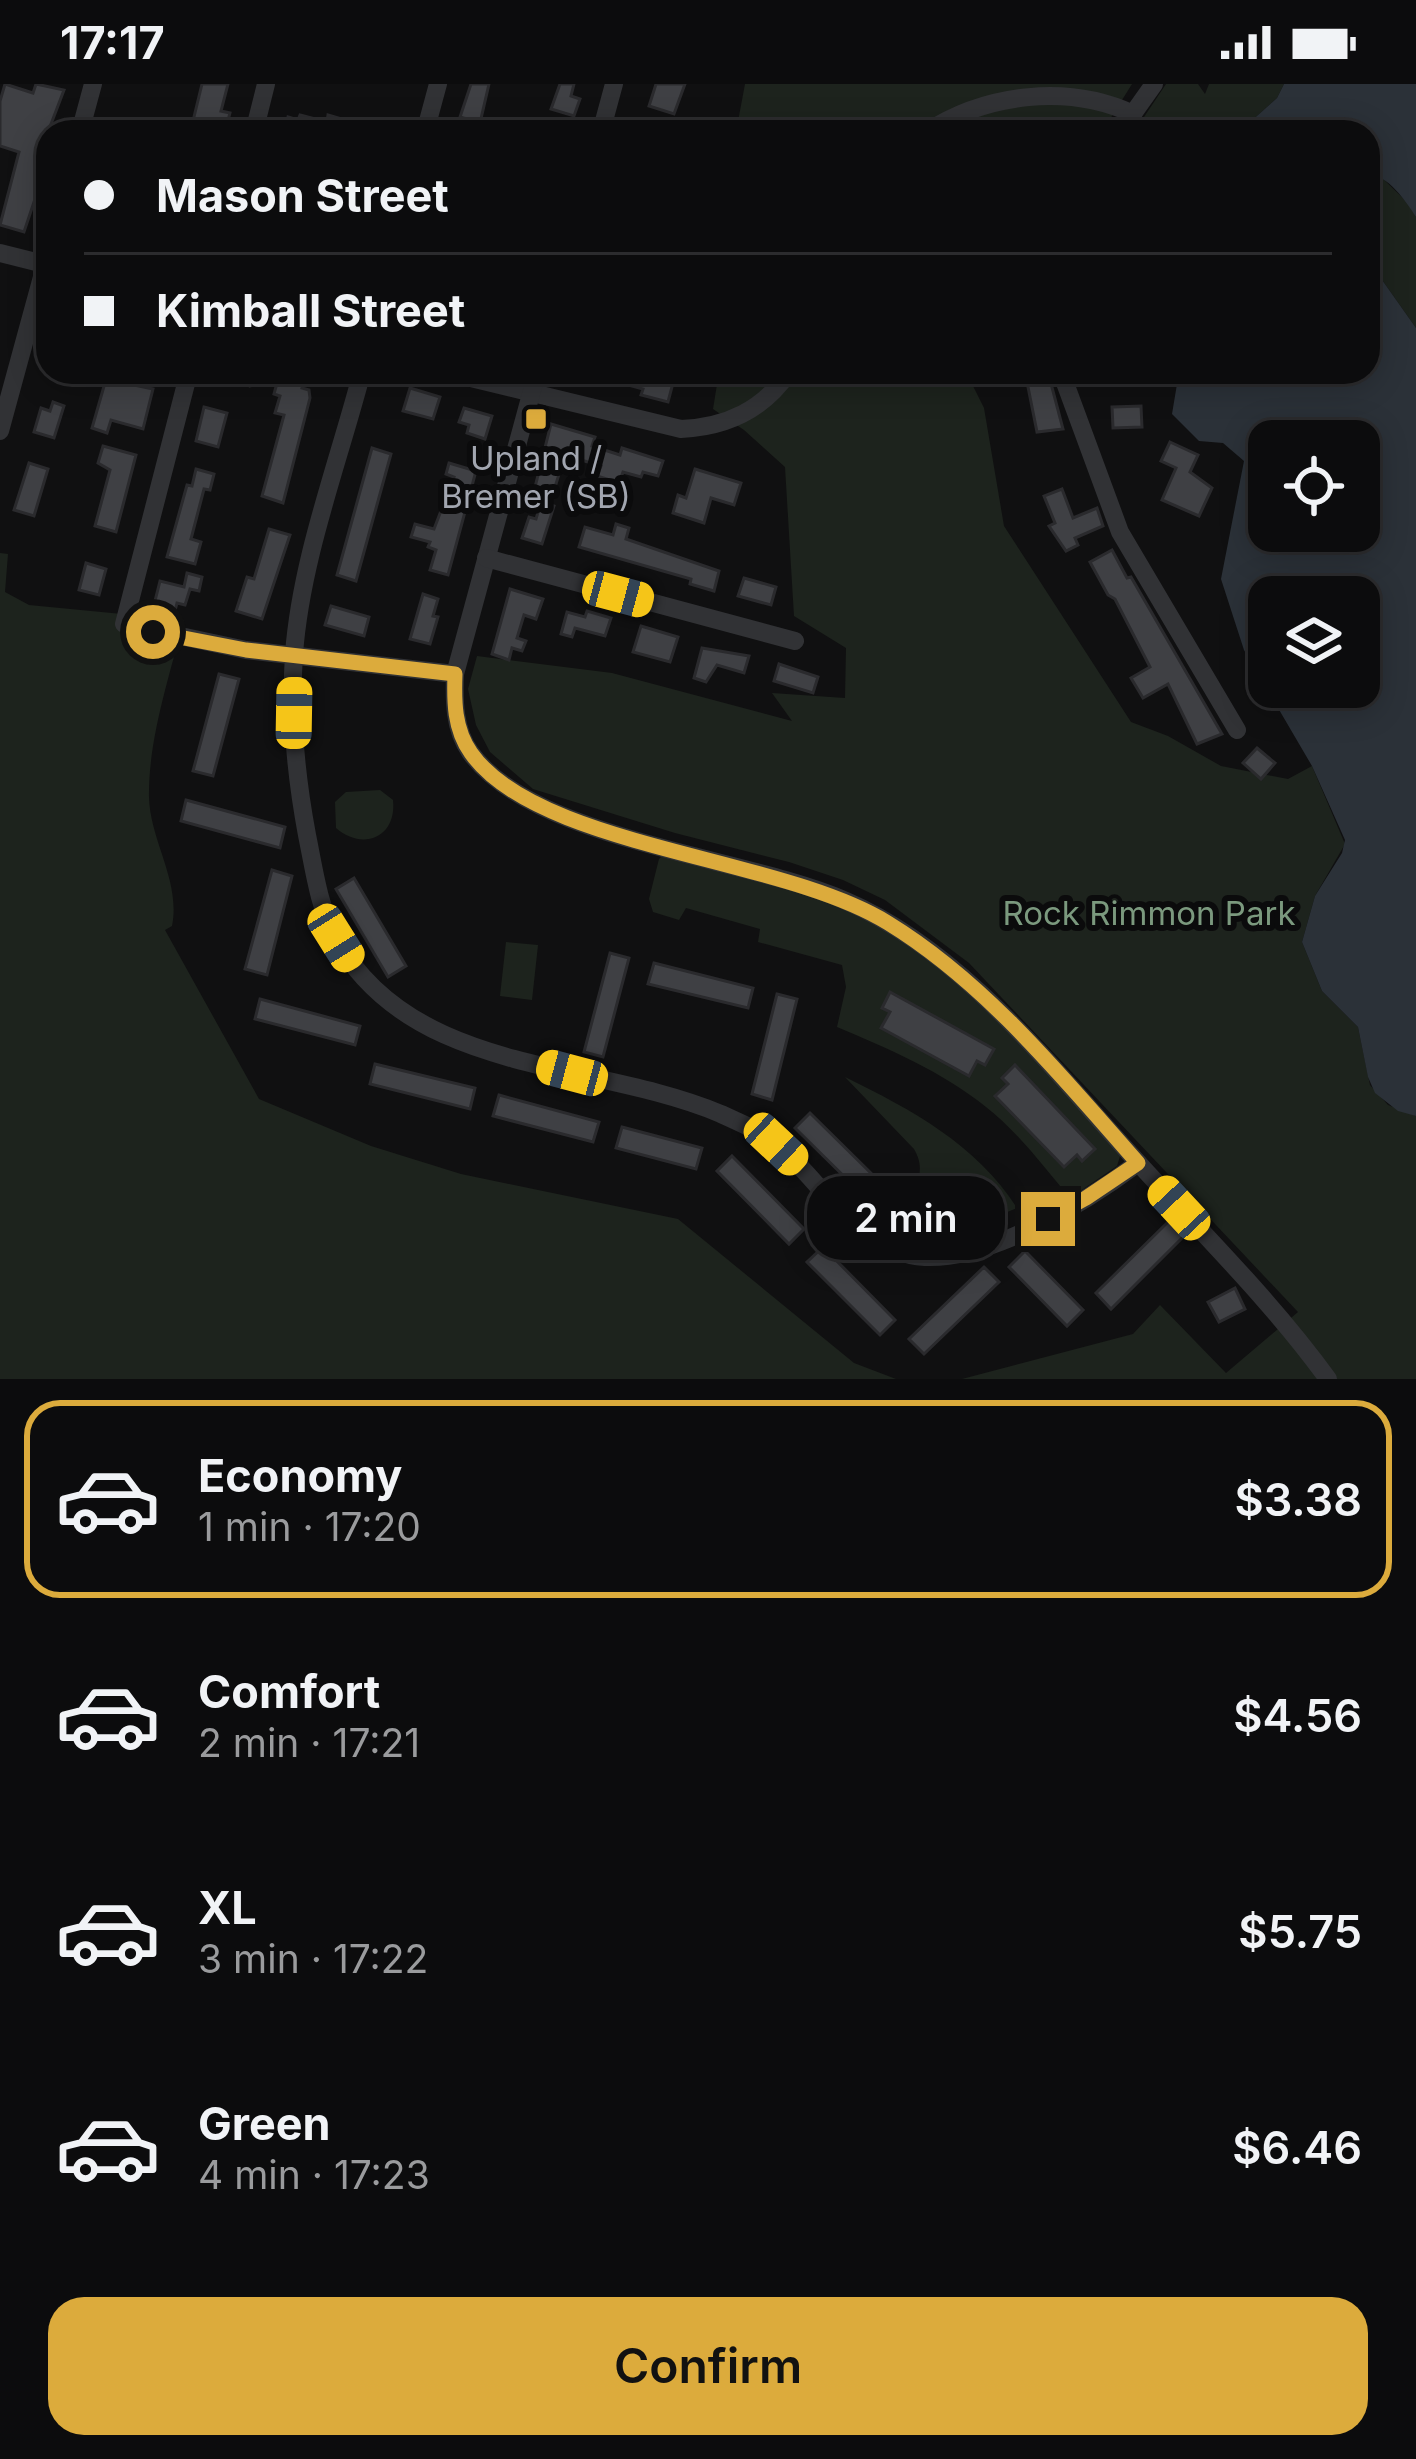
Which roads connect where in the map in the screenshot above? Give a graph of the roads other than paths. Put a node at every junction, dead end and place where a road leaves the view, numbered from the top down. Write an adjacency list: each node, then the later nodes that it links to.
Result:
1 (93, 84): 7 (street)
2 (266, 84): 8 (street)
3 (438, 84): 9 (street)
4 (614, 84): 10 (street)
5 (1154, 84): 6 (street)
6 (1133, 114): 11 (street); 12 (street)
7 (83, 120)
8 (257, 120)
9 (428, 120)
10 (604, 120)
11 (951, 120)
12 (1129, 120)
13 (0, 253): 14 (street)
14 (36, 260)
15 (36, 302): 23 (street)
16 (186, 384): 26 (street)
17 (359, 384): 26 (street)
18 (490, 384): 22 (street)
19 (534, 384): 22 (street)
20 (780, 384): 22 (street)
21 (1065, 384): 28 (street)
22 (531, 395): 24 (street)
23 (0, 431)
24 (486, 558): 25 (street); 27 (street)
25 (795, 641)
26 (294, 654): 27 (street); 29 (street)
27 (455, 674): 29 (street)
28 (1237, 730)
29 (1138, 1163): 30 (street)
30 (1328, 1379)

